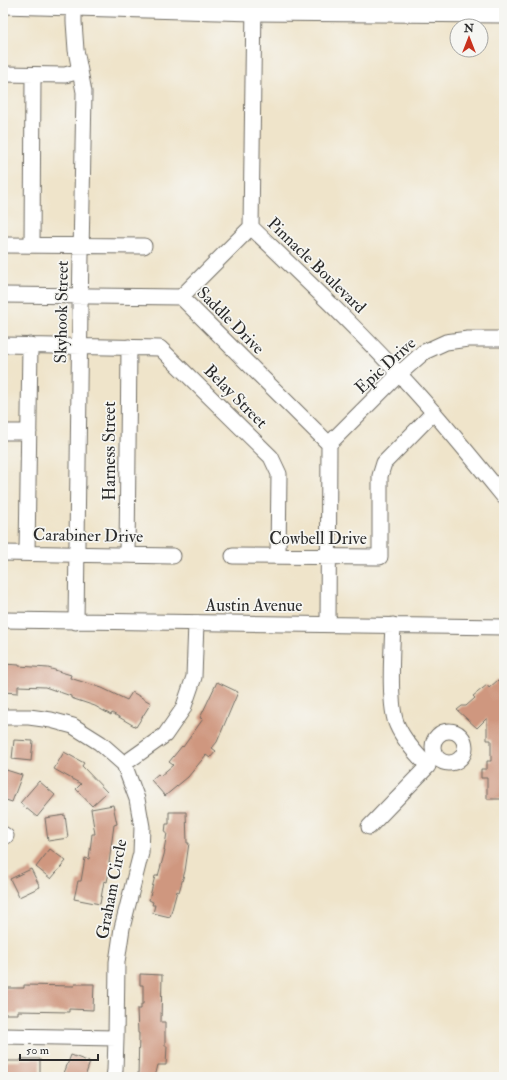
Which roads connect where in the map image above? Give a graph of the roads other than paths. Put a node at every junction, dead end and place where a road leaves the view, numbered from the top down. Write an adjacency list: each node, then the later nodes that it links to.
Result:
1 (3, 4): 2 (main road)
2 (74, 5): 3 (main road); 5 (street, Skyhook Street)
3 (254, 7): 4 (main road); 8 (street, Pinnacle Boulevard)
4 (504, 13)
5 (80, 71): 7 (street); 11 (street, Skyhook Street)
6 (3, 74): 7 (street)
7 (33, 75): 10 (street)
8 (251, 227): 15 (street); 21 (street, Pinnacle Boulevard)
9 (3, 245): 10 (street)
10 (32, 245): 11 (street)
11 (81, 246): 12 (street); 14 (street, Skyhook Street)
12 (144, 246)
13 (3, 295): 14 (street, Saddle Drive)
14 (80, 296): 15 (street, Saddle Drive); 19 (street, Skyhook Street)
15 (181, 297): 25 (street, Saddle Drive)
16 (504, 339): 21 (street, Epic Drive)
17 (3, 345): 18 (street, Belay Street)
18 (30, 346): 19 (street, Belay Street); 24 (street)
19 (79, 346): 20 (street, Belay Street); 29 (street, Skyhook Street)
20 (129, 347): 30 (street, Harness Street); 33 (street, Belay Street)
21 (399, 374): 22 (street, Pinnacle Boulevard); 25 (street, Epic Drive)
22 (434, 412): 26 (street, Pinnacle Boulevard); 34 (street, Cowbell Drive)
23 (3, 432): 24 (street)
24 (29, 432): 28 (street)
25 (329, 444): 34 (street)
26 (504, 497)
27 (3, 553): 28 (street, Carabiner Drive)
28 (27, 553): 29 (street, Carabiner Drive)
29 (77, 554): 30 (street, Carabiner Drive); 36 (street, Skyhook Street)
30 (127, 555): 31 (street, Carabiner Drive)
31 (173, 556)
32 (233, 556): 33 (street, Cowbell Drive)
33 (278, 556): 34 (street, Cowbell Drive)
34 (328, 557): 38 (street)
35 (3, 620): 36 (street, Austin Avenue)
36 (76, 622): 37 (street, Austin Avenue)
37 (196, 624): 38 (street, Austin Avenue); 42 (street)
38 (328, 624): 39 (street, Austin Avenue)
39 (393, 625): 40 (street, Austin Avenue); 43 (street)
40 (504, 627)
41 (3, 717): 42 (street, Graham Circle)
42 (124, 764): 45 (street, Graham Circle)
43 (370, 827)
44 (3, 1036): 45 (street)
45 (116, 1038): 46 (street, Graham Circle)
46 (114, 1077)

